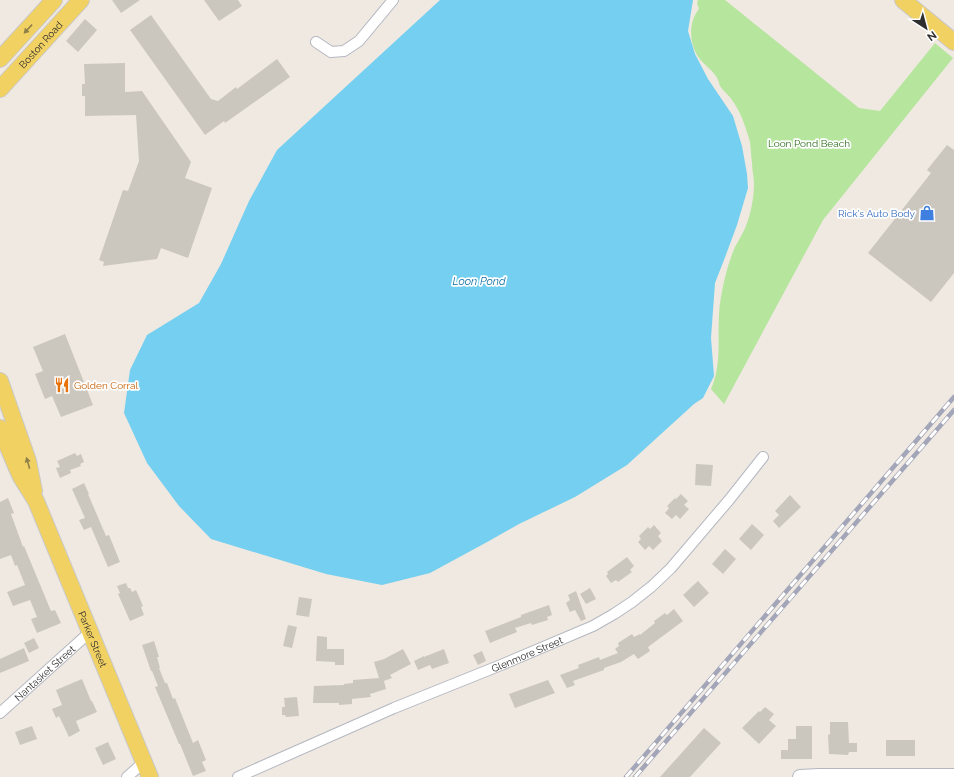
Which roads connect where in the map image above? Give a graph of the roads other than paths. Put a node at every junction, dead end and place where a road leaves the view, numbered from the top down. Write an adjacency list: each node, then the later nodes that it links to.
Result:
1 (54, 0): 7 (main road, Boston Road, one-way to 7)
2 (82, 0): 8 (main road, Boston Road)
3 (393, 0): 5 (street)
4 (903, 0): 6 (main road)
5 (316, 42)
6 (954, 42)
7 (0, 59)
8 (0, 90)
9 (0, 381): 12 (main road, Parker Street, one-way to 9)
10 (0, 428): 12 (main road, Parker Street)
11 (764, 457): 19 (street, Glenmore Street)
12 (36, 501): 13 (main road, Parker Street)
13 (90, 632): 14 (street, Nantasket Street); 15 (main road, Parker Street)
14 (0, 713)
15 (144, 762): 17 (street); 18 (main road, Parker Street)
16 (954, 776): 20 (street)
17 (127, 777)
18 (150, 777)
19 (238, 777)
20 (800, 777)

